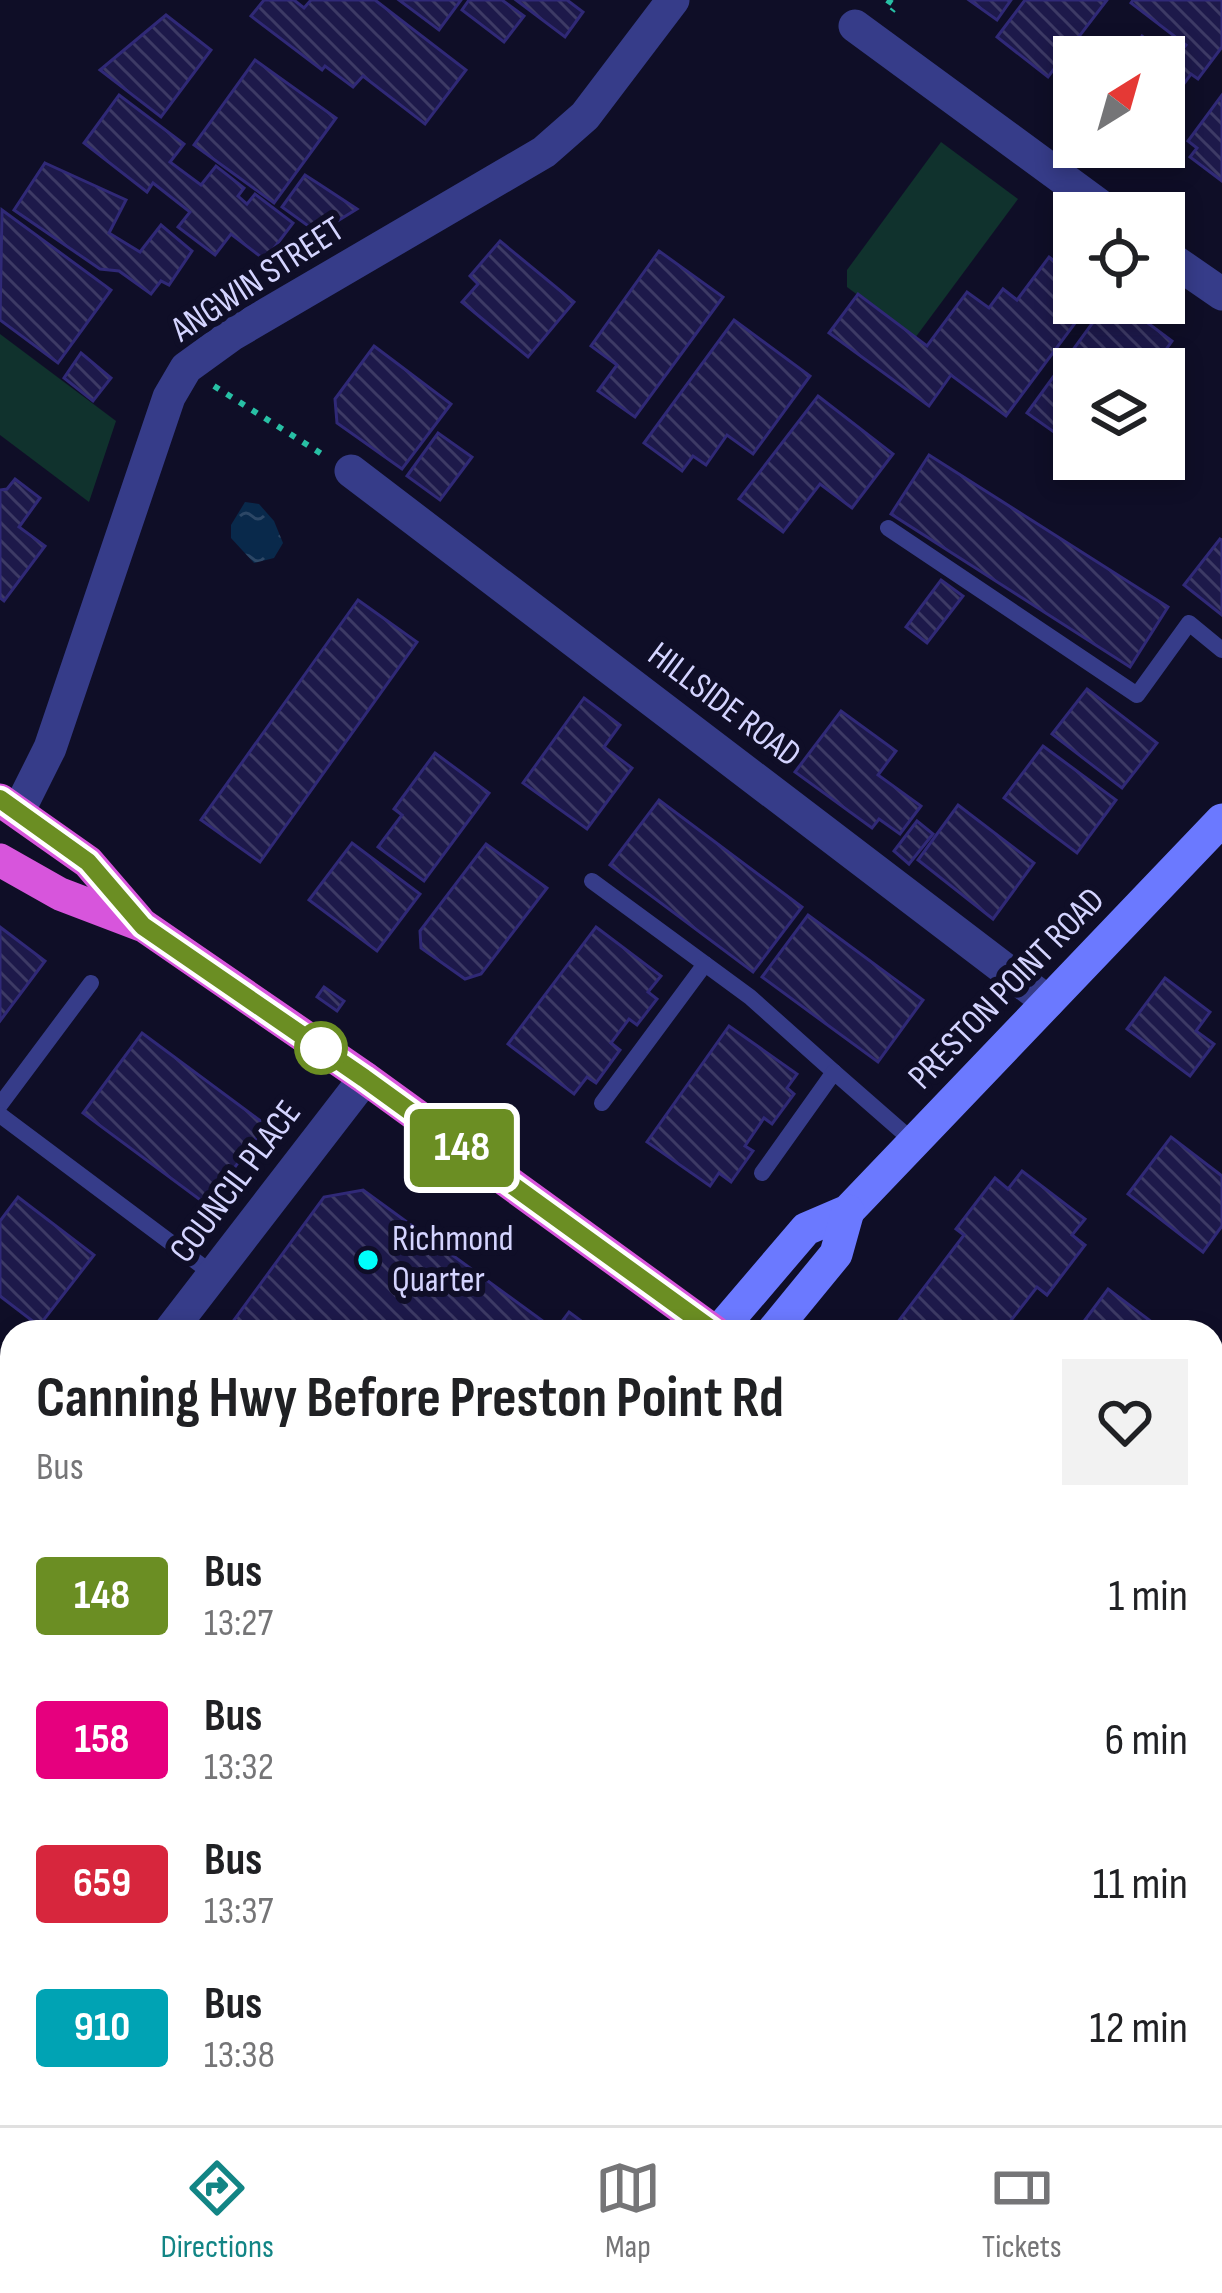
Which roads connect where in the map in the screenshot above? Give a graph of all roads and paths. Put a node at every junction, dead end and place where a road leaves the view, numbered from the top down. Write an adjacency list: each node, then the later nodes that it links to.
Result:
1 (673, 0): 6 (street, ANGWIN STREET)
2 (855, 26): 3 (street)
3 (1081, 192)
4 (1185, 268): 5 (street)
5 (1222, 294)
6 (186, 368): 7 (path); 10 (street, ANGWIN STREET)
7 (351, 471): 17 (street, HILLSIDE ROAD)
8 (888, 528): 9 (lane)
9 (1222, 650)
10 (9, 806): 14 (highway)
11 (1222, 820): 17 (main road, PRESTON POINT ROAD)
12 (0, 860): 14 (highway)
13 (592, 881): 15 (lane)
14 (143, 926): 19 (highway)
15 (705, 964): 18 (lane); 20 (lane)
16 (91, 983): 21 (lane)
17 (1048, 1002): 23 (main road, PRESTON POINT ROAD)
18 (835, 1072): 23 (lane); 24 (lane)
19 (364, 1078): 26 (street, COUNCIL PLACE); 28 (highway)
20 (602, 1103)
21 (0, 1106)
22 (0, 1115): 26 (lane)
23 (914, 1142): 25 (main road, PRESTON POINT ROAD)
24 (762, 1172)
25 (848, 1211): 29 (main road, PRESTON POINT ROAD); 30 (main road, PRESTON POINT ROAD)
26 (214, 1275): 27 (street, COUNCIL PLACE)
27 (184, 1320)
28 (700, 1320)
29 (727, 1320)
30 (782, 1320)

